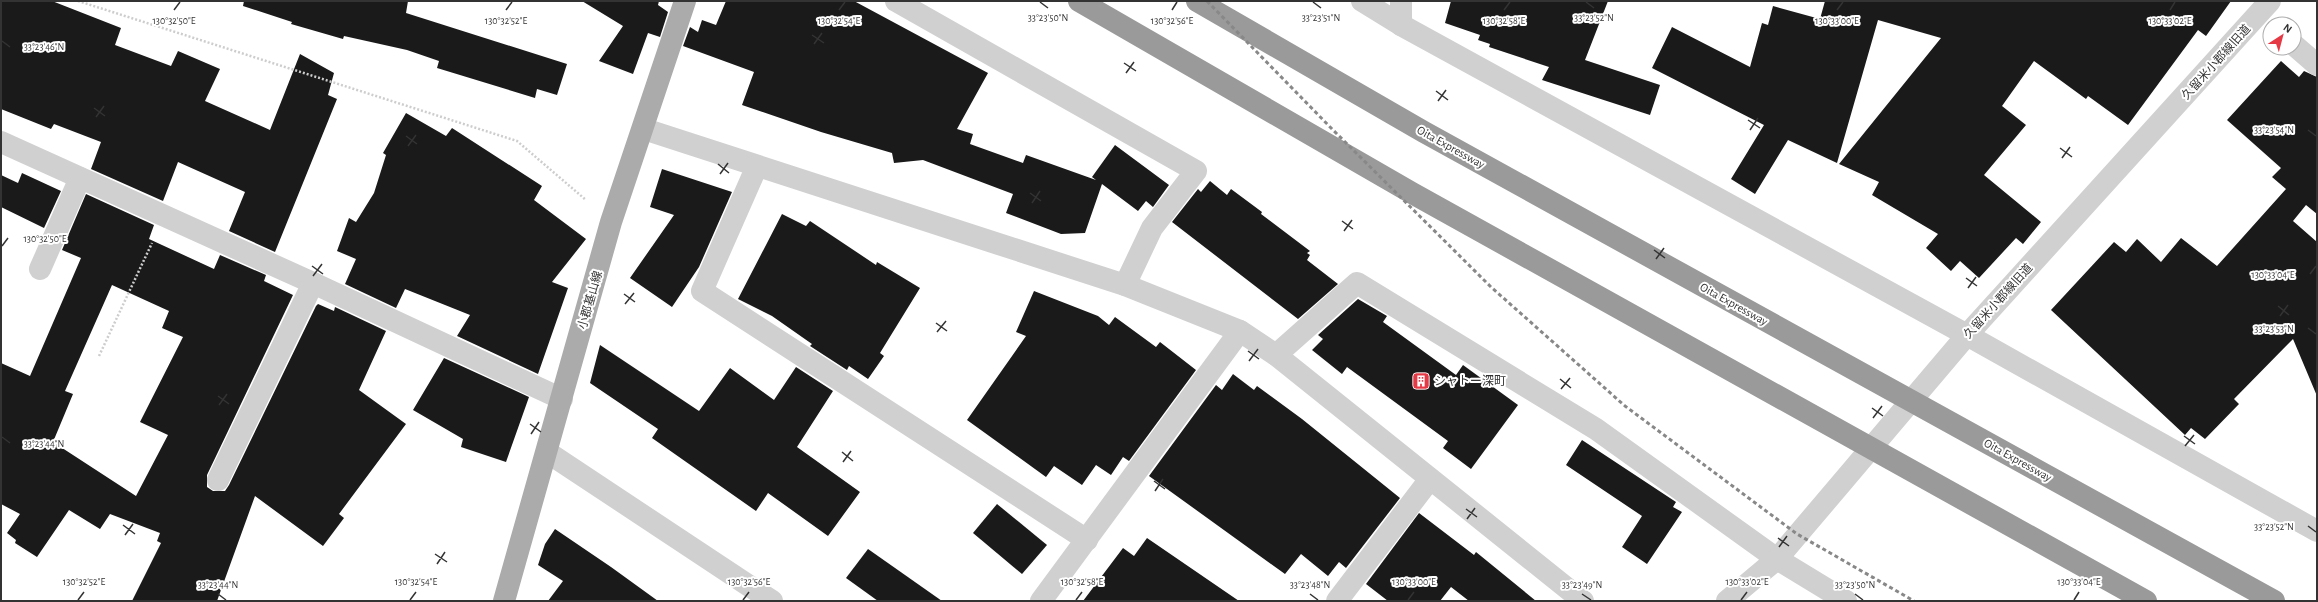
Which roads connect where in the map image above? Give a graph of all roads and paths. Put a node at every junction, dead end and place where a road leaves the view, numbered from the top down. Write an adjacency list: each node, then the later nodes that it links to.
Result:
1 (78, 1): 17 (path)
2 (685, 1): 12 (main road, 小郡基山線)
3 (896, 1): 20 (street)
4 (1078, 1): 39 (highway)
5 (1197, 1): 40 (highway, Oita Expressway)
6 (1362, 1): 9 (street)
7 (1401, 1): 9 (street)
8 (2266, 14): 22 (street, 久留米小郡線旧道)
9 (1401, 24): 22 (street)
10 (2302, 52): 11 (street)
11 (2317, 65)
12 (644, 129): 14 (street); 17 (main road, 小郡基山線)
13 (1, 142): 15 (street)
14 (757, 166): 20 (street); 30 (street)
15 (80, 178): 16 (street); 18 (street)
16 (165, 216): 19 (street); 24 (path)
17 (611, 222): 25 (main road, 小郡基山線)
18 (40, 269)
19 (313, 283): 25 (street); 28 (street)
20 (1125, 285): 21 (street)
21 (1240, 331): 23 (street); 30 (street)
22 (1967, 335): 29 (street); 31 (street, 久留米小郡線旧道)
23 (1276, 355): 27 (street); 31 (street)
24 (98, 356)
25 (562, 399): 26 (main road, 小郡基山線)
26 (547, 452): 32 (main road, 小郡基山線); 33 (street)
27 (1430, 479): 35 (street); 36 (street)
28 (218, 480)
29 (2317, 531)
30 (1087, 540): 34 (street)
31 (1777, 558): 37 (street, 久留米小郡線旧道); 38 (street)
32 (504, 601)
33 (772, 601)
34 (1041, 601)
35 (1337, 601)
36 (1584, 601)
37 (1727, 601)
38 (1846, 601)
39 (2146, 601)
40 (2274, 601)

